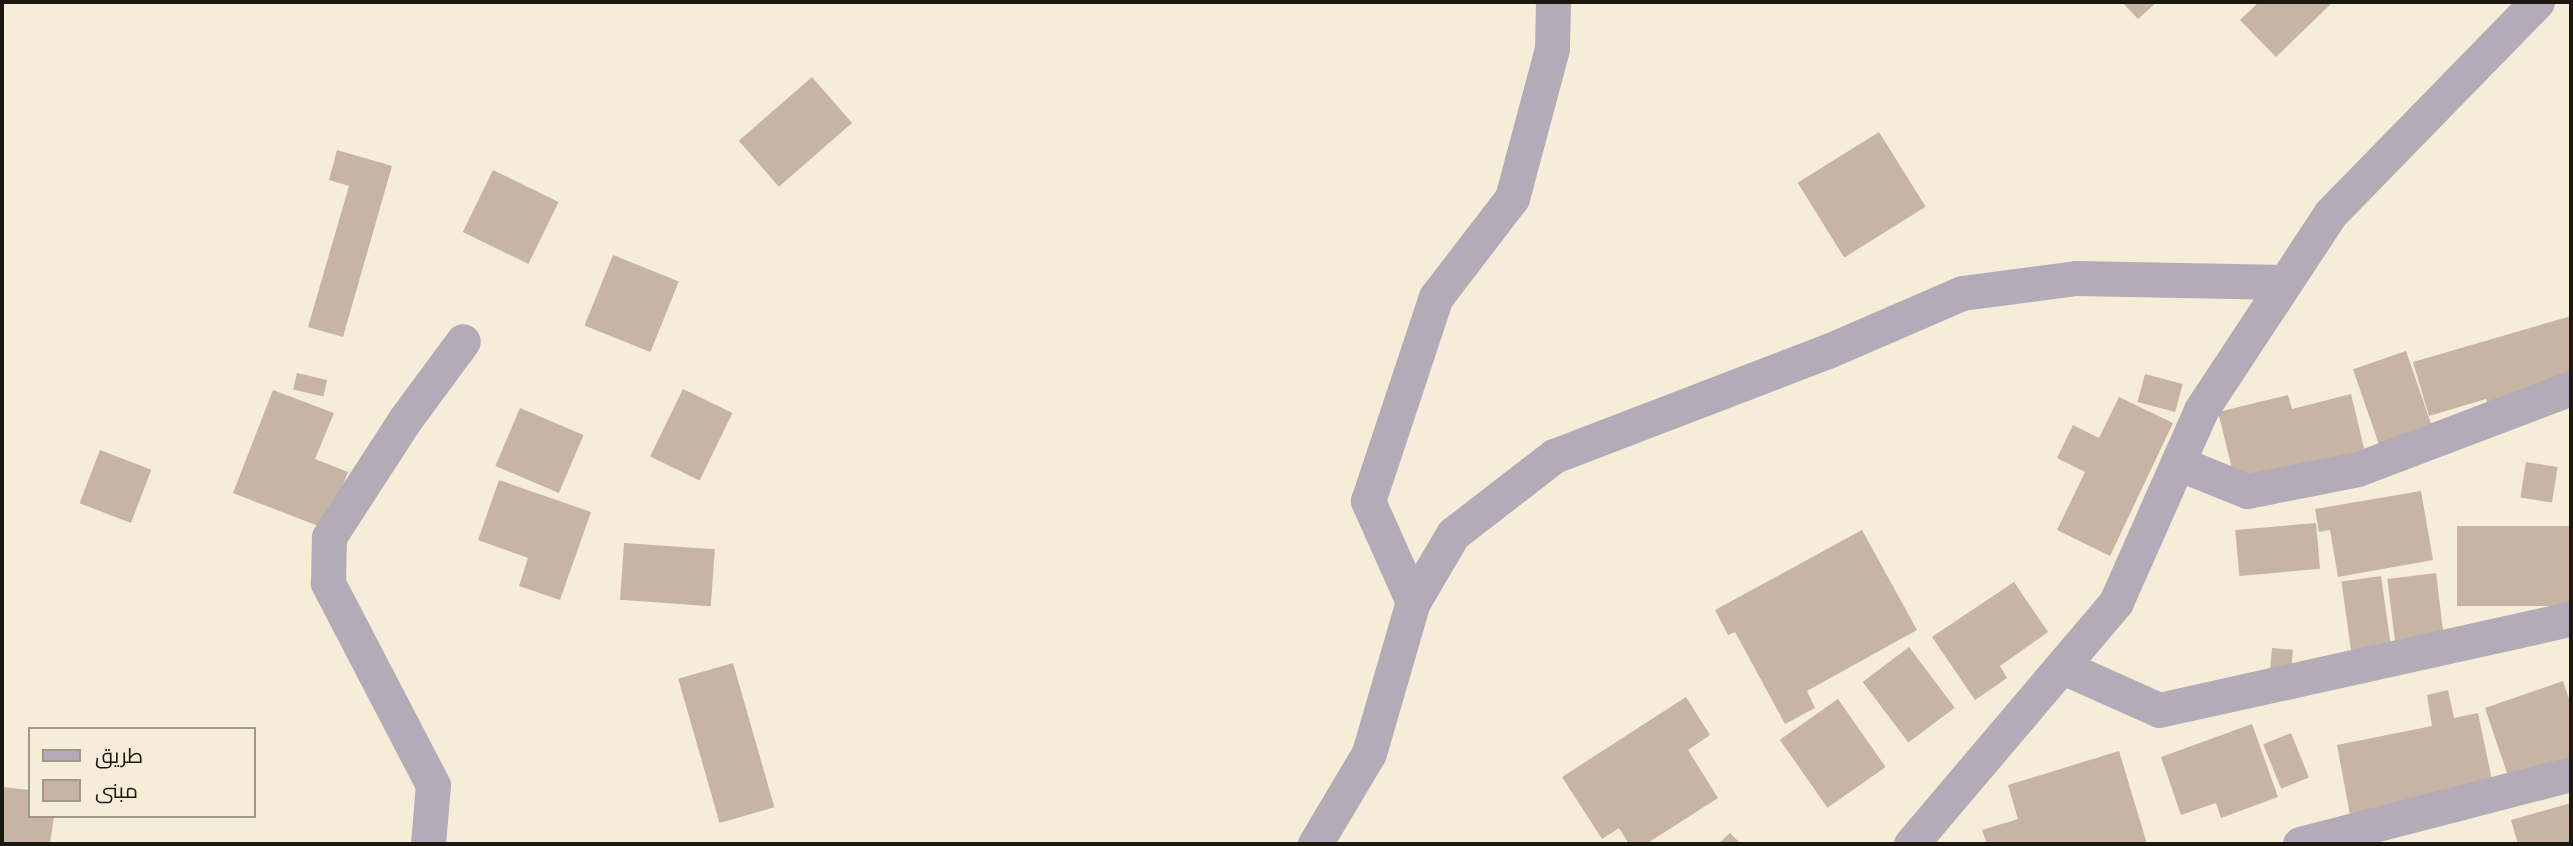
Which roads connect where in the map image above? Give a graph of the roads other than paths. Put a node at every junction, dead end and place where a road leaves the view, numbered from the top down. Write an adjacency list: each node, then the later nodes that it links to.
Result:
1 (1553, 2): 7 (street)
2 (2537, 2): 3 (street)
3 (2285, 282): 6 (street); 7 (street)
4 (463, 341): 11 (street)
5 (2571, 388): 6 (street)
6 (2178, 463): 9 (street)
7 (1413, 602): 12 (street)
8 (2571, 619): 9 (street)
9 (2063, 667): 13 (street)
10 (2571, 774): 14 (street)
11 (428, 844)
12 (1315, 844)
13 (1911, 844)
14 (2300, 844)

